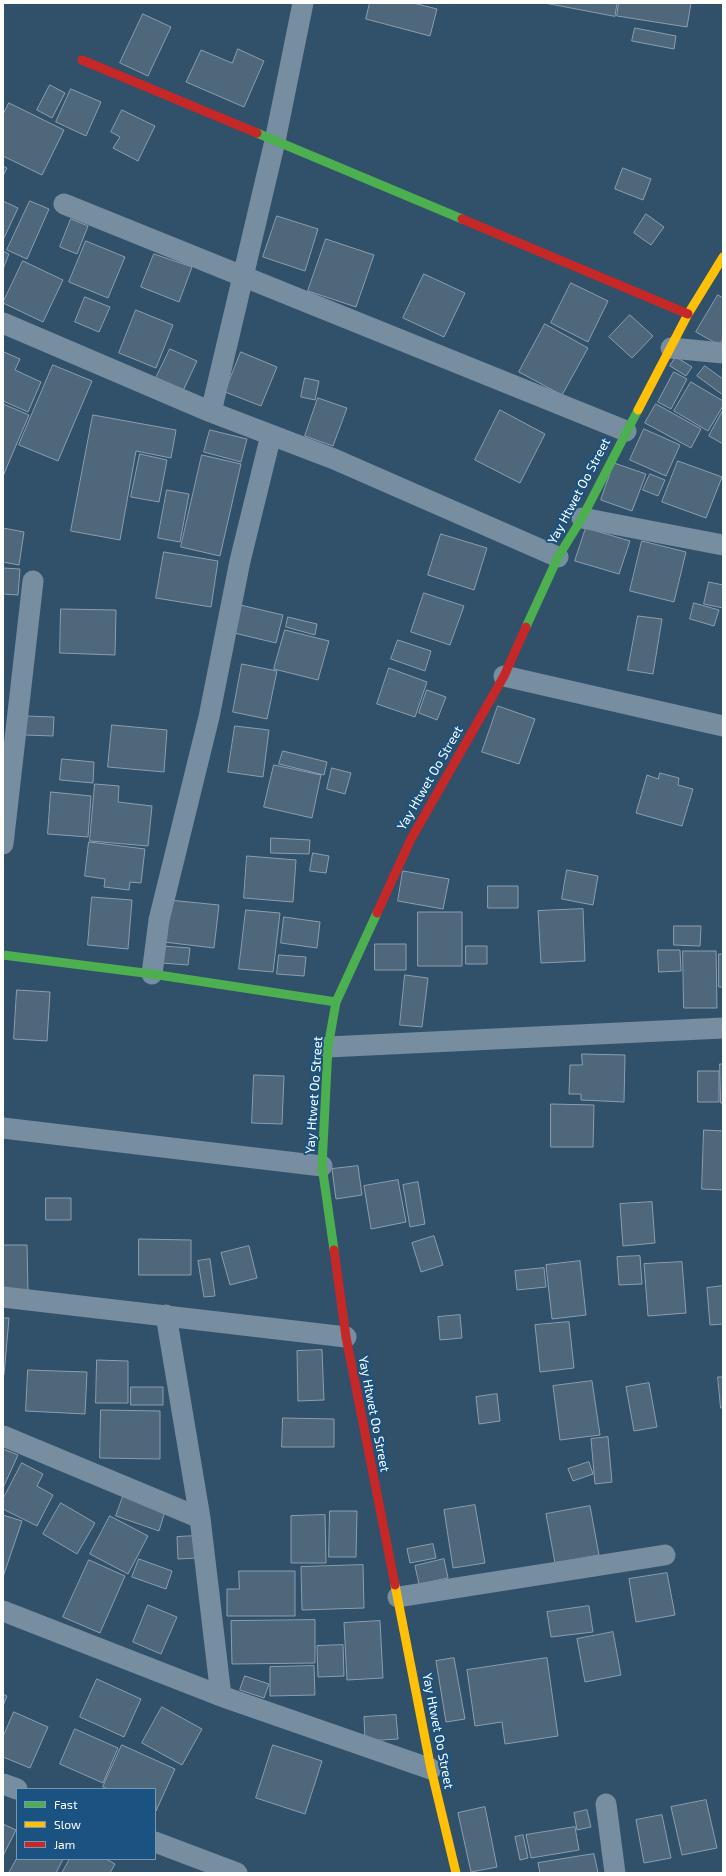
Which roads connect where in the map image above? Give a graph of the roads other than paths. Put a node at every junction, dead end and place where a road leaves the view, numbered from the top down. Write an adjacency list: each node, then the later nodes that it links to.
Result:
1 (304, 3): 3 (street)
2 (82, 60): 3 (street)
3 (275, 141): 6 (street); 7 (street)
4 (64, 204): 6 (street)
5 (723, 257): 7 (street, Yay Htwet Oo Street)
6 (243, 277): 11 (street); 12 (street)
7 (688, 314): 9 (street, Yay Htwet Oo Street)
8 (3, 323): 11 (street)
9 (671, 348): 10 (street); 12 (street, Yay Htwet Oo Street)
10 (723, 353)
11 (211, 412): 13 (street)
12 (626, 432): 14 (street, Yay Htwet Oo Street)
13 (271, 435): 16 (street); 22 (street)
14 (582, 518): 15 (street); 16 (street, Yay Htwet Oo Street)
15 (723, 545)
16 (558, 557): 18 (street, Yay Htwet Oo Street)
17 (33, 581): 20 (street)
18 (504, 676): 19 (street); 23 (street, Yay Htwet Oo Street)
19 (723, 726)
20 (3, 844)
21 (3, 955): 22 (street)
22 (152, 974): 23 (street)
23 (336, 1002): 25 (street, Yay Htwet Oo Street)
24 (723, 1028): 25 (street)
25 (328, 1048): 27 (street, Yay Htwet Oo Street)
26 (3, 1128): 27 (street)
27 (322, 1166): 30 (street, Yay Htwet Oo Street)
28 (3, 1297): 29 (street)
29 (166, 1315): 30 (street); 32 (street)
30 (346, 1337): 34 (street, Yay Htwet Oo Street)
31 (3, 1436): 32 (street)
32 (200, 1518): 36 (street)
33 (665, 1555): 34 (street)
34 (398, 1597): 37 (street, Yay Htwet Oo Street)
35 (3, 1611): 36 (street)
36 (221, 1696): 37 (street)
37 (431, 1770): 43 (street, Yay Htwet Oo Street)
38 (3, 1784): 39 (street)
39 (16, 1789)
40 (606, 1804): 44 (street)
41 (156, 1842): 42 (street)
42 (237, 1873)
43 (456, 1873)
44 (615, 1873)

